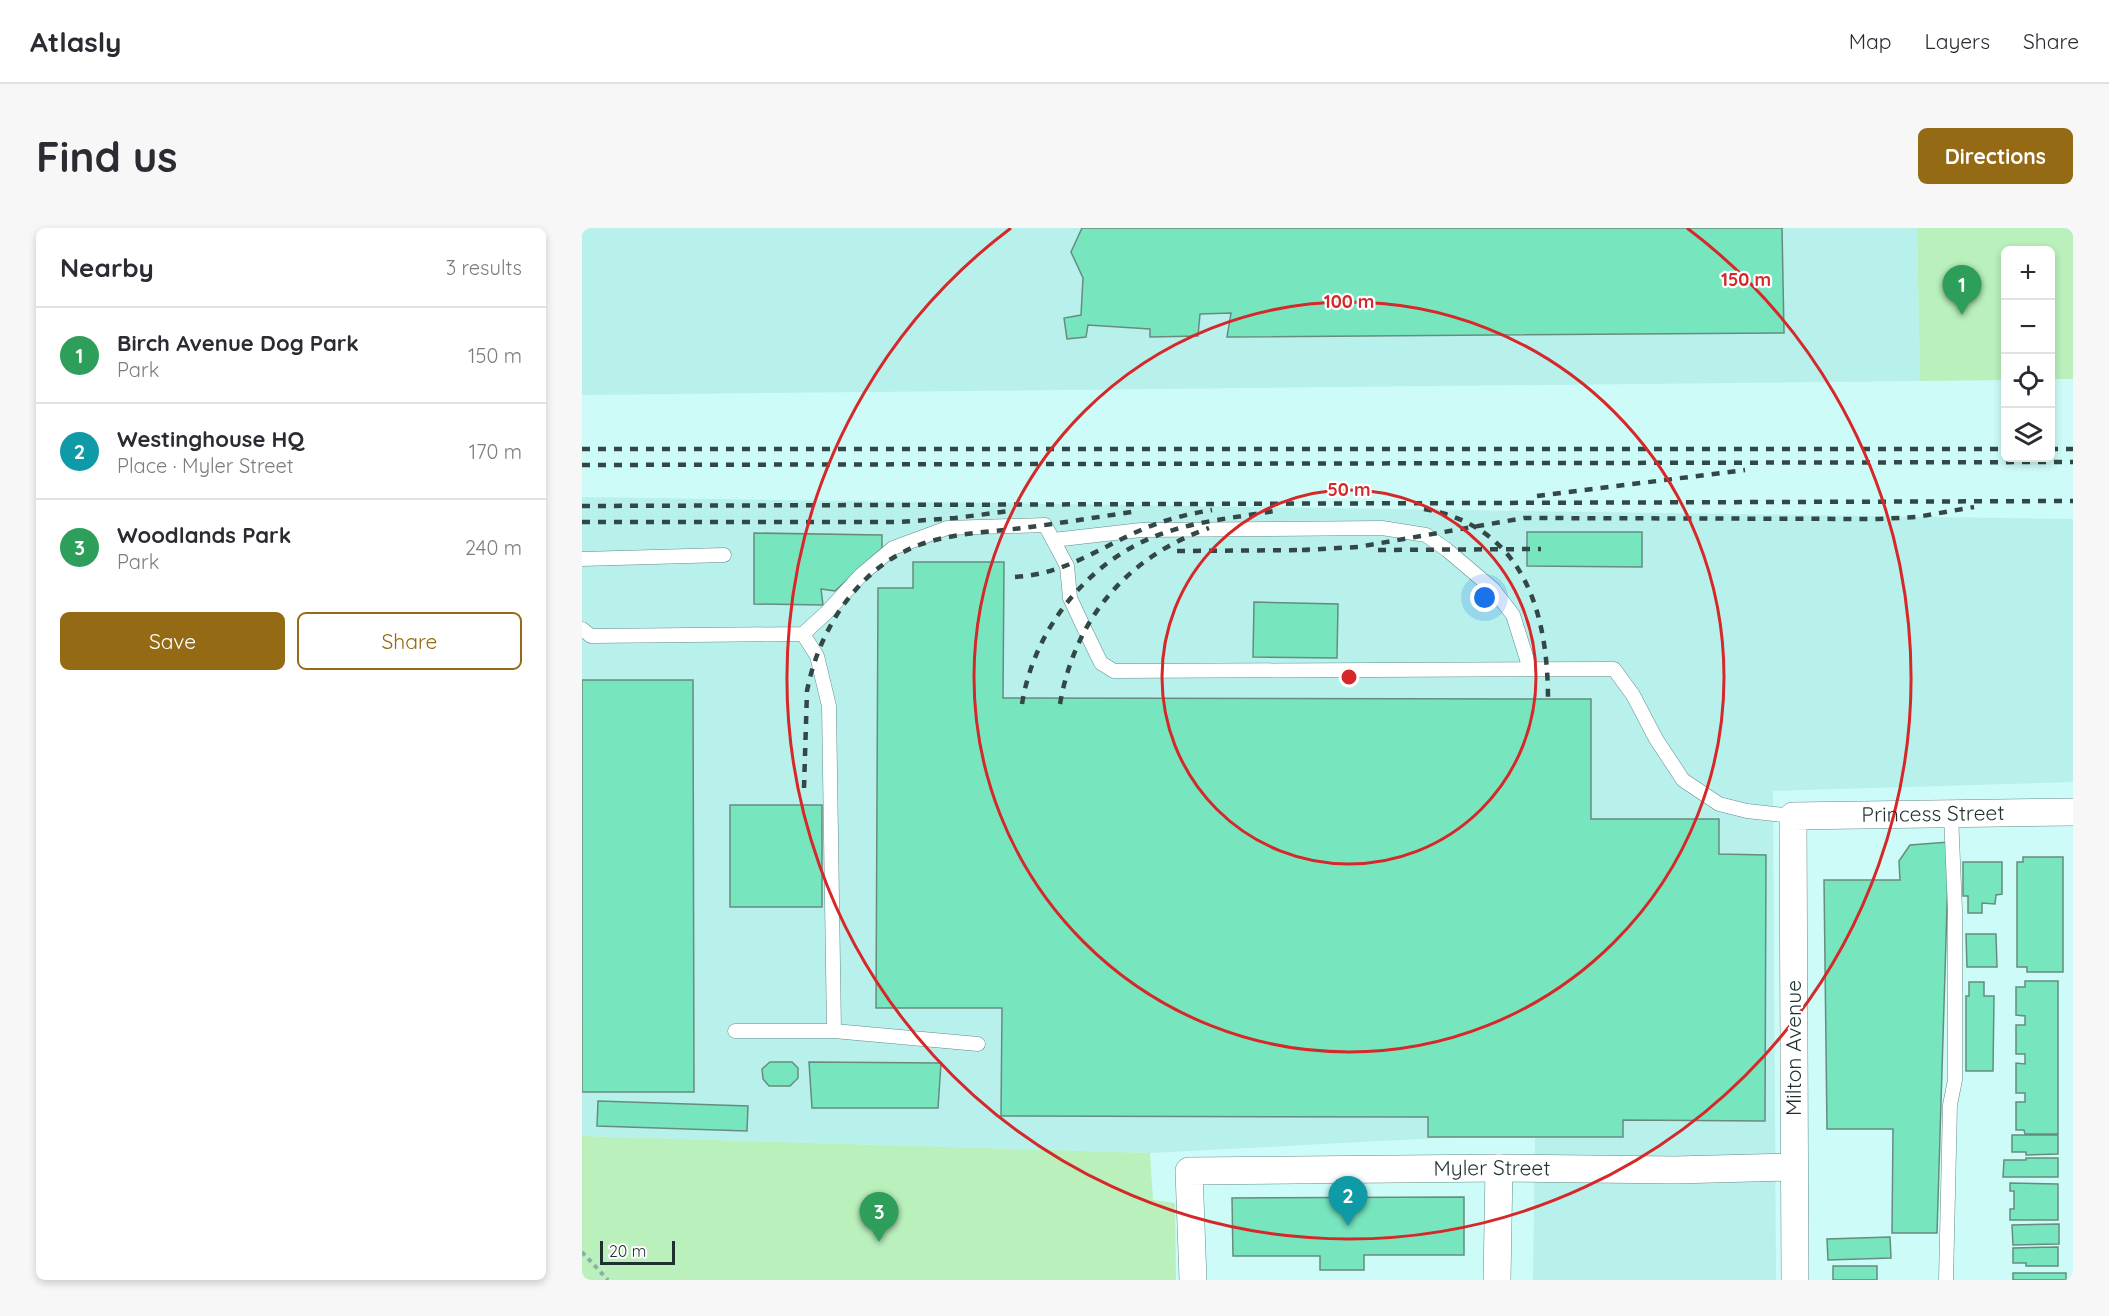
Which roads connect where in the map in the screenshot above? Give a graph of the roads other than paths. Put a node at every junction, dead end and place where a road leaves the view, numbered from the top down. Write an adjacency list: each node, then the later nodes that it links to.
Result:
1 (1053, 540): 5 (lane); 6 (lane); 6 (lane)
2 (724, 555): 3 (lane)
3 (582, 559)
4 (582, 629): 5 (lane)
5 (803, 633): 11 (lane)
6 (1530, 669): 9 (lane)
7 (2073, 812): 8 (street, Princess Street)
8 (1952, 814): 9 (street, Princess Street); 18 (lane)
9 (1793, 816): 13 (street, Milton Avenue)
10 (735, 1031): 11 (lane)
11 (834, 1031): 12 (lane)
12 (978, 1044)
13 (1794, 1167): 14 (street, Myler Street); 17 (street, Milton Avenue)
14 (1499, 1168): 15 (street, Myler Street); 16 (street)
15 (1193, 1280)
16 (1497, 1280)
17 (1794, 1280)
18 (1946, 1280)

